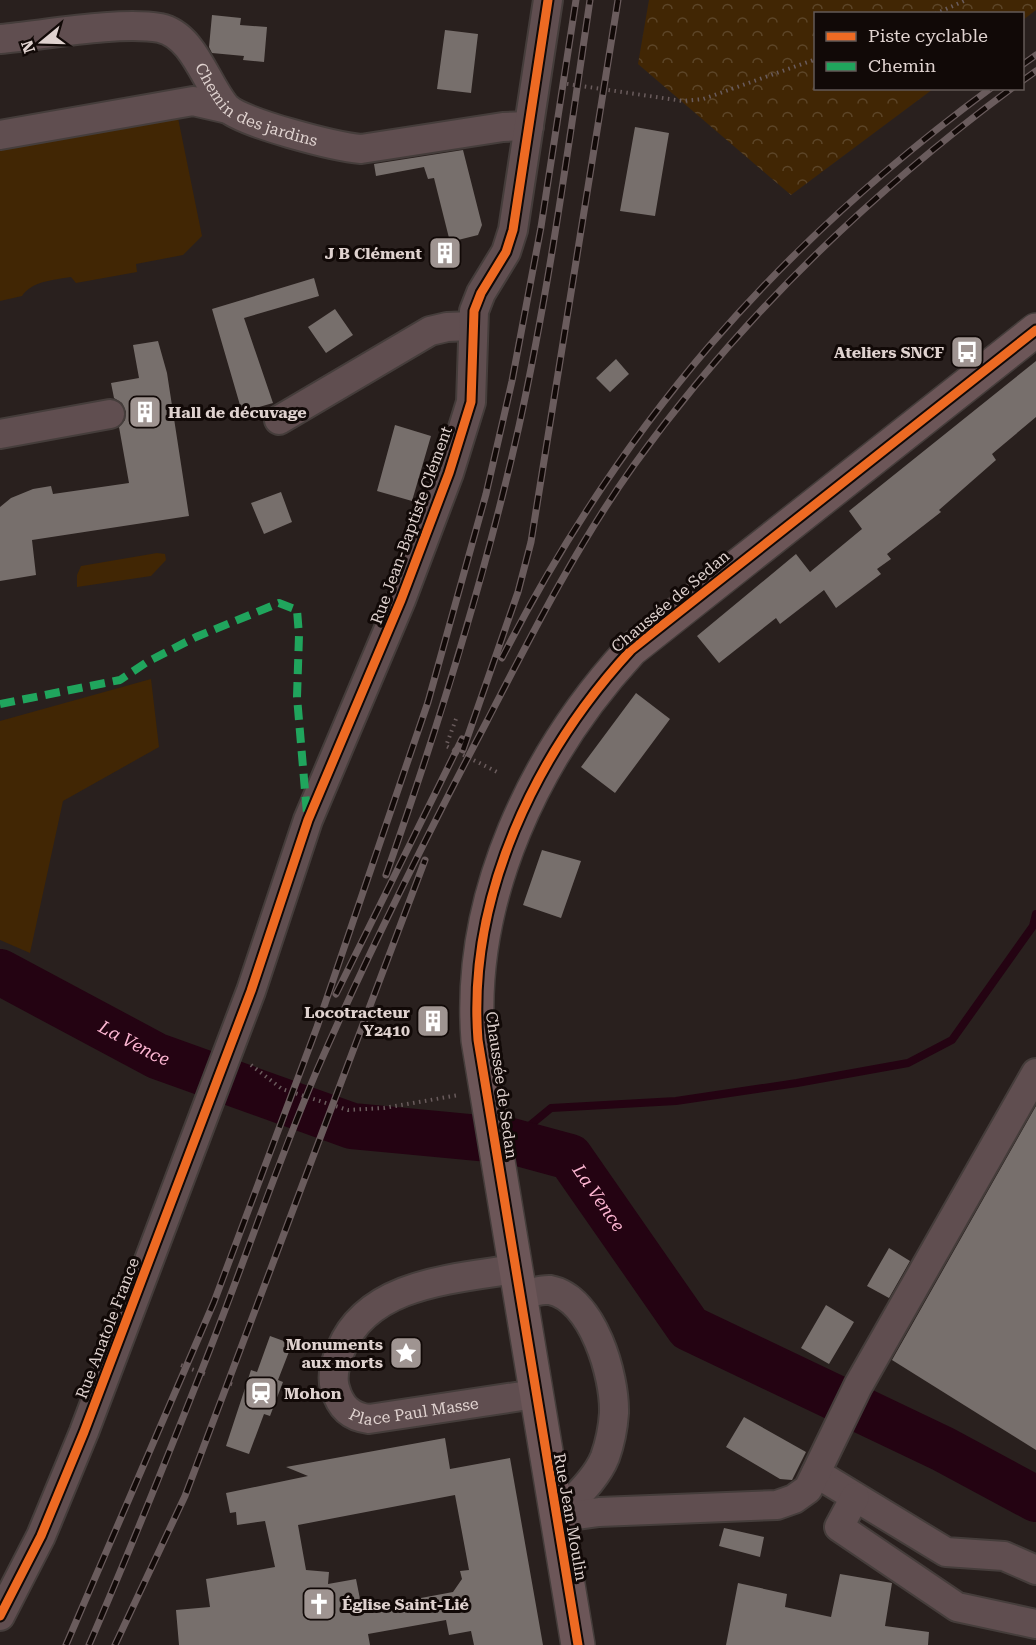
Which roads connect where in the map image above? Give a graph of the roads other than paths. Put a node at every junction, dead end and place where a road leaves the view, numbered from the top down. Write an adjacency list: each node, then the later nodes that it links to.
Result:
1 (548, 0): 4 (street, Rue Jean-Baptiste Clément)
2 (0, 39): 3 (street, Chemin des jardins)
3 (228, 109): 4 (street, Chemin des jardins); 5 (street)
4 (529, 126): 6 (street, Rue Jean-Baptiste Clément)
5 (0, 135)
6 (472, 326): 9 (street); 11 (street, Rue Jean-Baptiste Clément)
7 (1036, 330): 13 (main road, Chaussée de Sedan)
8 (110, 414): 10 (street)
9 (279, 420)
10 (0, 434)
11 (237, 1052): 19 (street, Rue Anatole France)
12 (1036, 1072): 15 (street)
13 (517, 1282): 14 (main road, Chaussée de Sedan); 14 (street, Place Paul Masse); 17 (street, Place Paul Masse)
14 (535, 1394): 17 (main road, Rue Jean Moulin)
15 (816, 1473): 16 (street); 17 (street)
16 (855, 1497): 18 (street); 20 (street)
17 (556, 1518): 21 (main road, Rue Jean Moulin)
18 (1036, 1570)
19 (0, 1616)
20 (1036, 1624)
21 (578, 1645)

